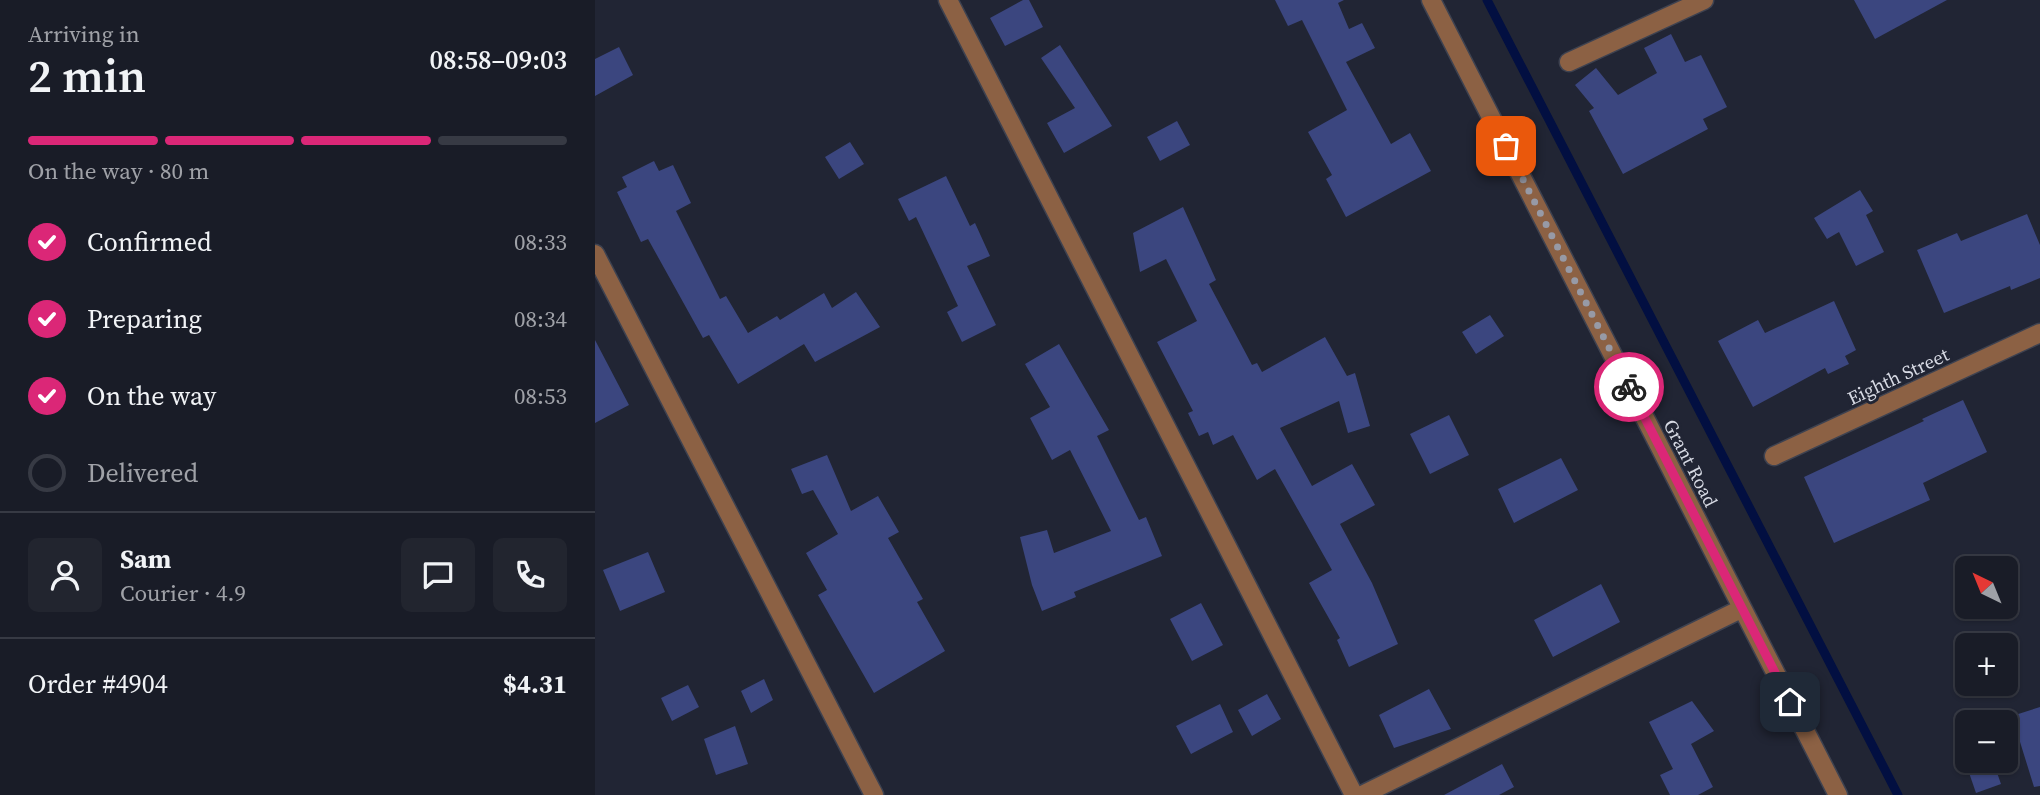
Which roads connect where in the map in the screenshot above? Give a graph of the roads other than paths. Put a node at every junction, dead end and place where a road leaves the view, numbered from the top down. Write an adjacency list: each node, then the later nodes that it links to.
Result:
1 (948, 0): 10 (street)
2 (1431, 0): 8 (street, Grant Road)
3 (1704, 0): 4 (street)
4 (1569, 62)
5 (595, 254): 9 (street)
6 (2040, 333): 7 (street, Eighth Street)
7 (1774, 456)
8 (1741, 609): 11 (street); 12 (street, Grant Road)
9 (874, 795)
10 (1354, 795)
11 (1362, 795)
12 (1838, 795)

